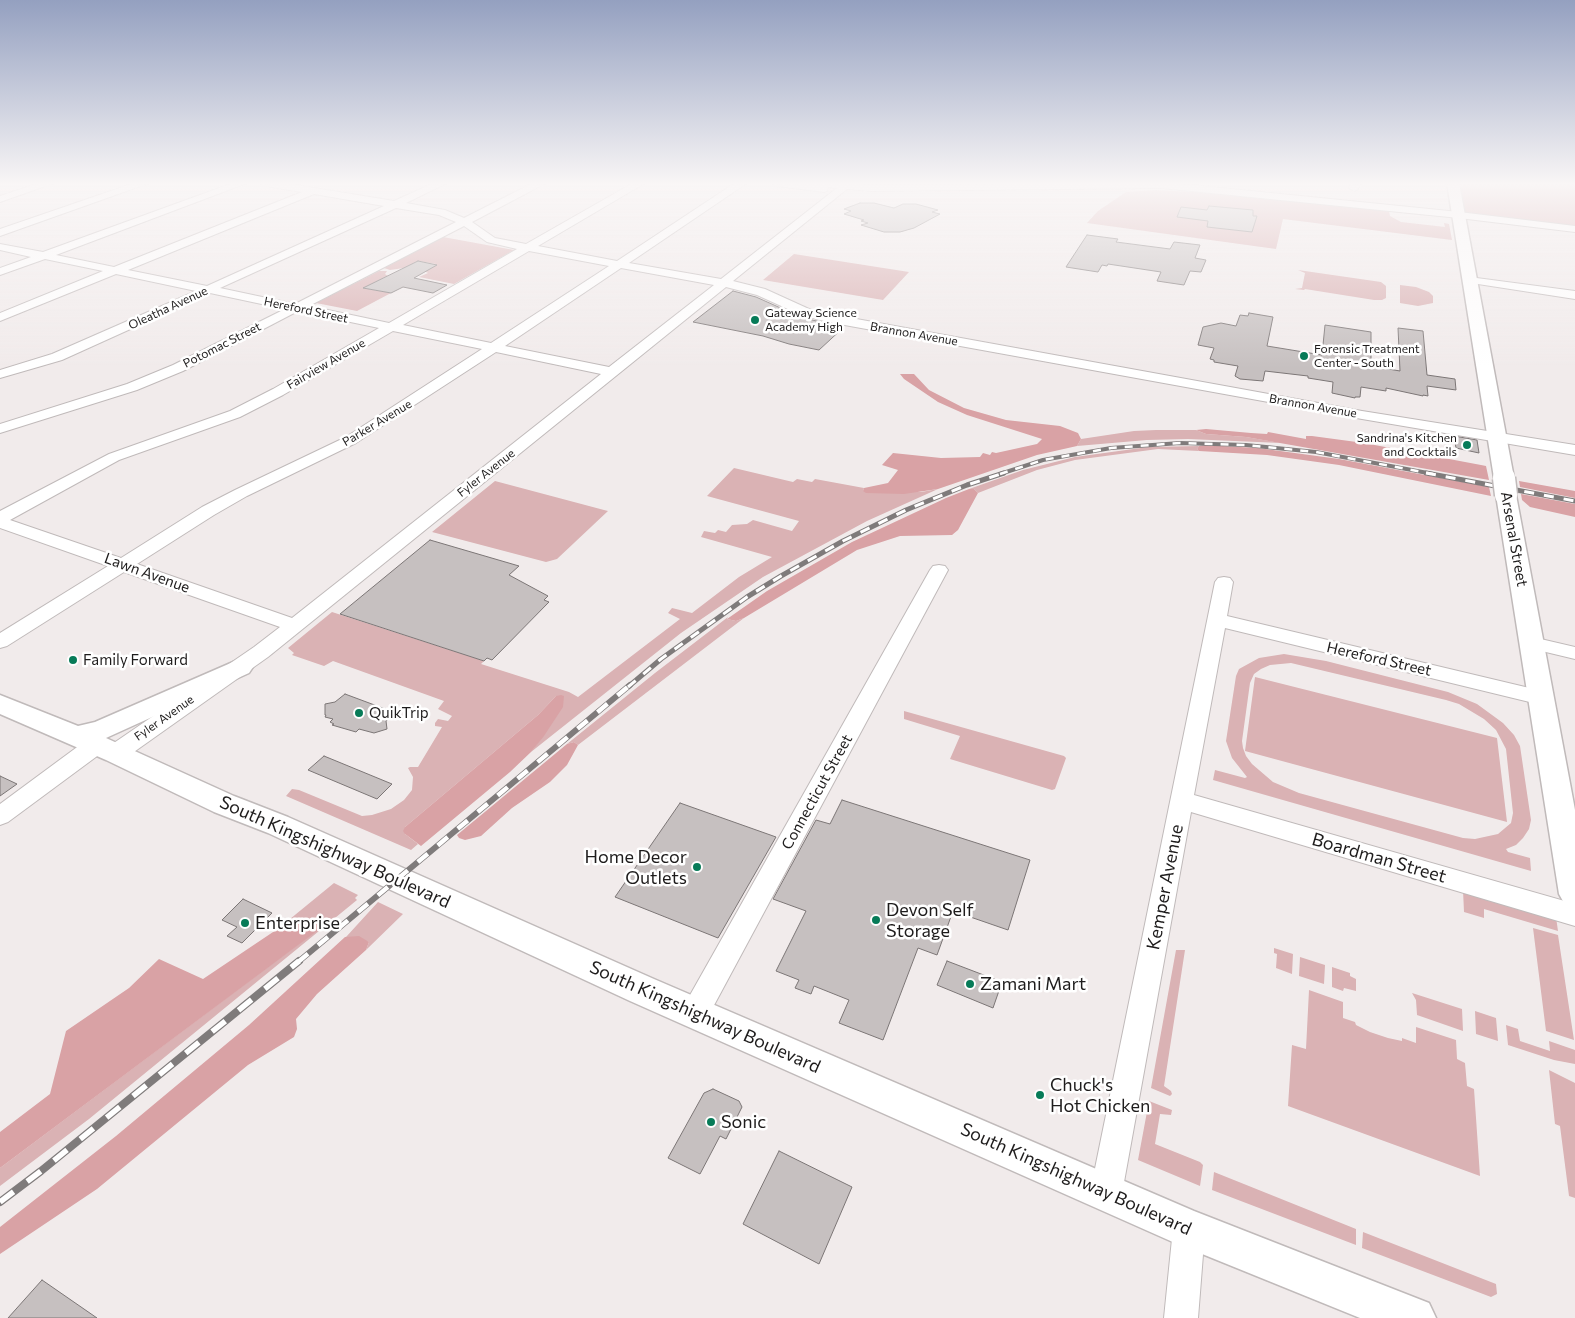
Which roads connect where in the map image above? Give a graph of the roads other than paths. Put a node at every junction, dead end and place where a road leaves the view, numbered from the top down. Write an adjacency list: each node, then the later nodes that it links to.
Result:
1 (75, 245): 13 (street)
2 (181, 245): 15 (street)
3 (286, 245): 19 (street, Oleatha Avenue)
4 (306, 245): 20 (street, Oleatha Avenue)
5 (420, 245): 22 (street, Potomac Street)
6 (512, 245): 12 (street, Brannon Avenue)
7 (534, 245): 12 (street, Fairview Avenue)
8 (650, 245): 14 (street, Parker Avenue)
9 (772, 245): 18 (street, Fyler Avenue)
10 (1463, 245): 17 (main road, Arsenal Street)
11 (0, 247): 13 (street, Hereford Street)
12 (528, 248): 14 (street, Brannon Avenue); 24 (street, Fairview Avenue)
13 (44, 256): 15 (street, Hereford Street); 16 (street)
14 (619, 265): 18 (street, Brannon Avenue); 25 (street, Parker Avenue)
15 (115, 271): 19 (street, Hereford Street); 23 (street)
16 (0, 272)
17 (1469, 280): 21 (street); 30 (main road, Arsenal Street)
18 (723, 283): 27 (street, Fyler Avenue); 30 (street, Brannon Avenue)
19 (192, 287): 20 (street, Hereford Street); 26 (street, Oleatha Avenue)
20 (207, 290): 22 (street, Hereford Street); 28 (street, Oleatha Avenue)
21 (1575, 295)
22 (295, 308): 24 (street, Hereford Street); 29 (street, Potomac Street)
23 (0, 317)
24 (390, 327): 25 (street, Hereford Street); 32 (street, Fairview Avenue)
25 (494, 348): 27 (street, Hereford Street); 34 (street, Parker Avenue)
26 (0, 366)
27 (613, 372): 38 (street, Fyler Avenue)
28 (0, 374)
29 (0, 429)
30 (1496, 438): 31 (street, Brannon Avenue); 40 (main road, Arsenal Street)
31 (1575, 450)
32 (0, 518)
33 (0, 522): 34 (street, Lawn Avenue)
34 (123, 564): 38 (street, Lawn Avenue); 39 (street, Parker Avenue)
35 (939, 570): 50 (street, Connecticut Street)
36 (1224, 582): 37 (street, Kemper Avenue)
37 (1217, 620): 43 (street, Hereford Street); 46 (street, Kemper Avenue)
38 (294, 625): 42 (street, Fyler Avenue)
39 (0, 642)
40 (1532, 643): 41 (street); 43 (main road, Arsenal Street)
41 (1575, 653)
42 (240, 667): 45 (street, Fyler Avenue); 45 (main road)
43 (1542, 698): 48 (main road, Arsenal Street)
44 (0, 704): 45 (main road, South Kingshighway Boulevard)
45 (96, 745): 47 (street, Fyler Avenue); 50 (main road, South Kingshighway Boulevard)
46 (1182, 800): 49 (street, Boardman Street); 51 (street, Kemper Avenue)
47 (0, 816)
48 (1575, 894)
49 (1575, 915)
50 (695, 1013): 51 (main road, South Kingshighway Boulevard)
51 (1106, 1193): 52 (main road, South Kingshighway Boulevard)
52 (1189, 1229): 53 (street); 54 (main road, South Kingshighway Boulevard)
53 (1180, 1318)
54 (1414, 1318)

